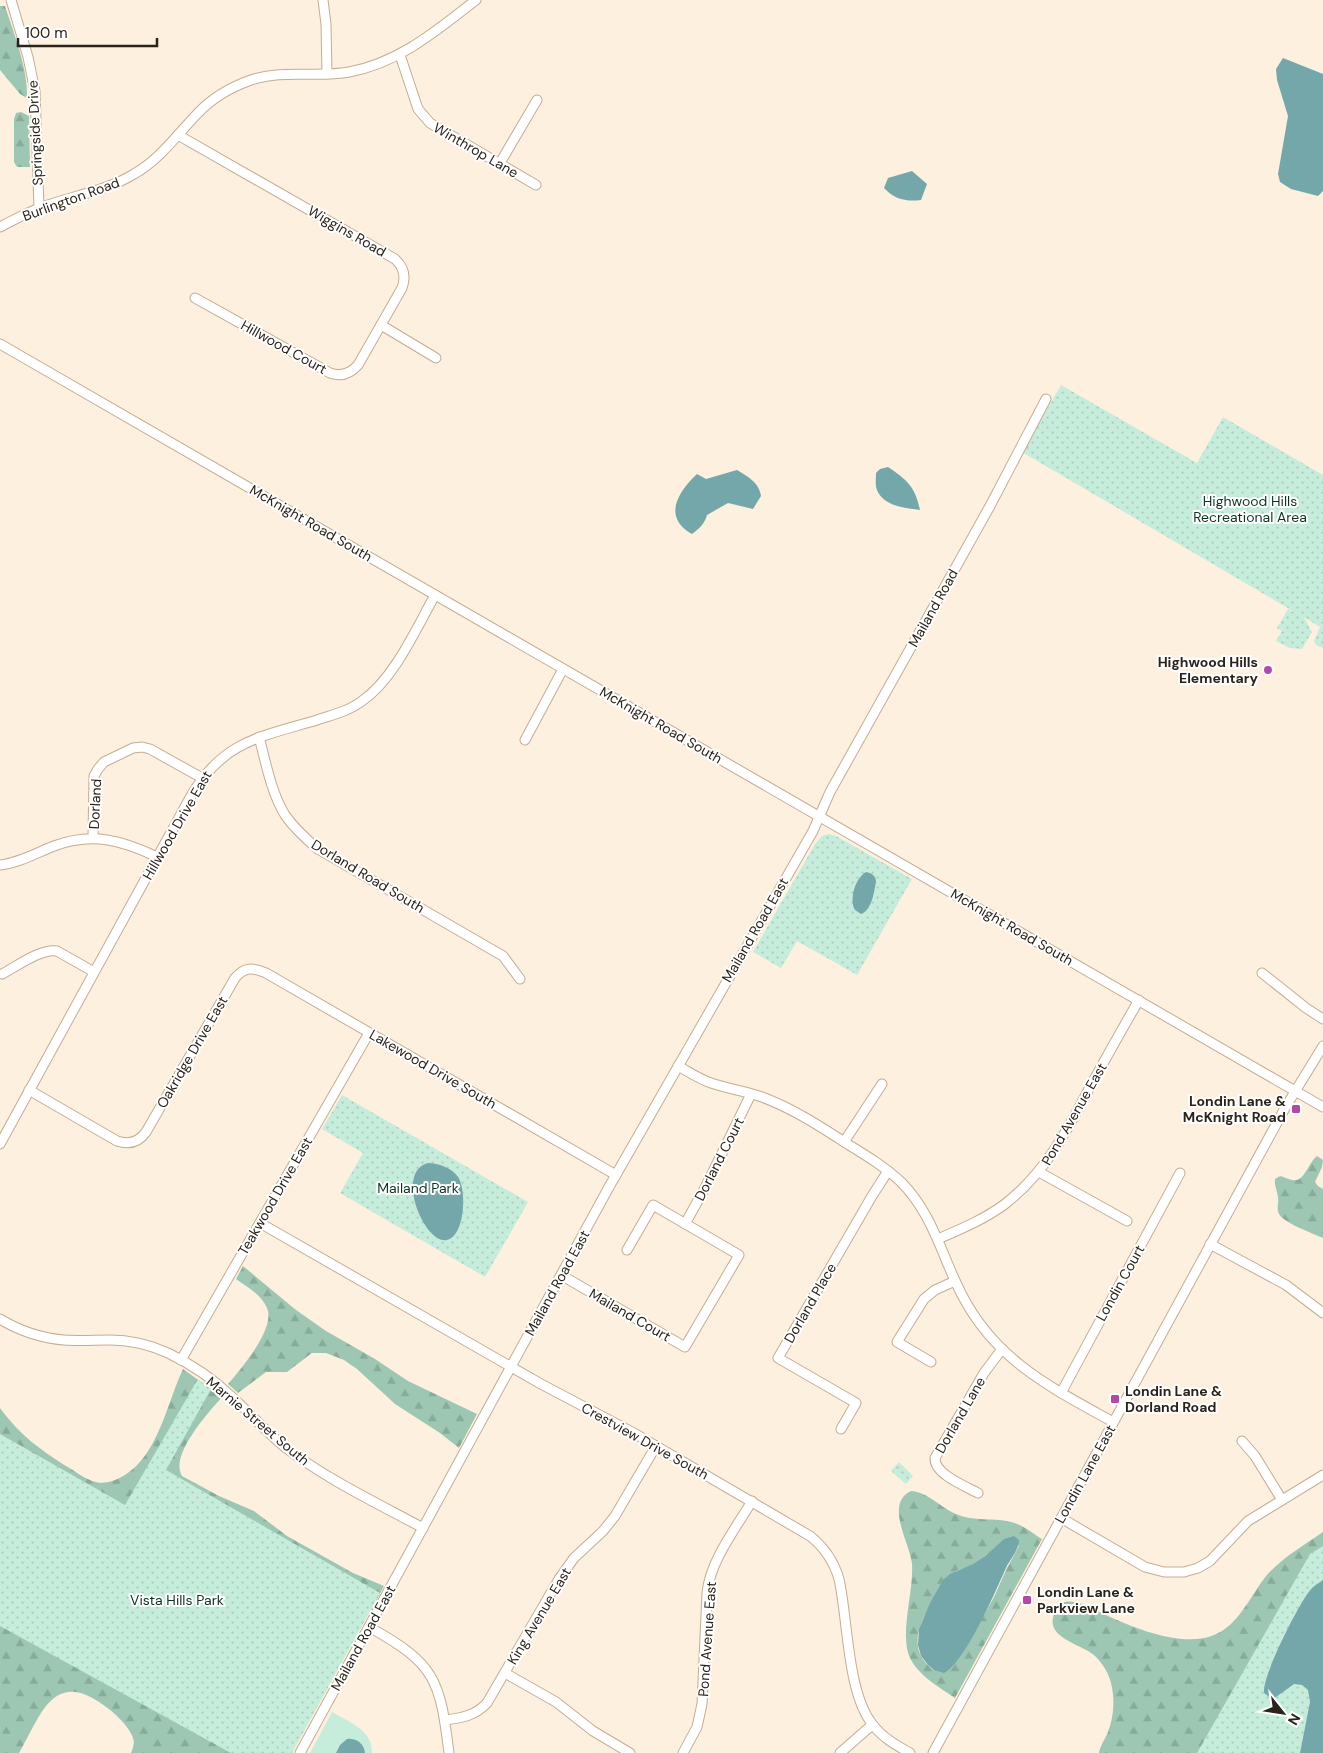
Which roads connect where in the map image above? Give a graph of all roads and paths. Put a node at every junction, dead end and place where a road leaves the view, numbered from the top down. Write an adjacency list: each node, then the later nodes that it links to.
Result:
1 (11, 0): 10 (street, Springside Drive)
2 (323, 0): 5 (street)
3 (476, 0): 4 (street, Burlington Road)
4 (400, 55): 5 (street, Burlington Road); 8 (street, Winthrop Lane)
5 (327, 74): 7 (street, Burlington Road)
6 (537, 100): 8 (street)
7 (178, 135): 10 (street, Burlington Road); 13 (street, Wiggins Road)
8 (500, 164): 9 (street, Winthrop Lane)
9 (536, 185)
10 (39, 208): 11 (street, Burlington Road)
11 (0, 227)
12 (195, 298): 13 (street, Hillwood Court)
13 (382, 325): 15 (street)
14 (0, 344): 17 (street, McKnight Road South)
15 (436, 358)
16 (1046, 399): 22 (street, Mailand Road)
17 (435, 595): 18 (street, McKnight Road South); 19 (street, Hillwood Drive East)
18 (563, 668): 20 (street); 22 (street, McKnight Road South)
19 (259, 737): 21 (street, Hillwood Drive East); 30 (street, Dorland Road South)
20 (525, 740)
21 (202, 778): 23 (street, Dorland); 24 (street, Hillwood Drive East)
22 (819, 816): 31 (street, McKnight Road South); 35 (street, Mailand Road East)
23 (93, 837): 24 (street); 25 (street)
24 (157, 857): 27 (street, Hillwood Drive East)
25 (0, 865)
26 (248, 968): 33 (street, Lakewood Drive South); 37 (street, Oakridge Drive East)
27 (94, 972): 29 (street); 37 (street, Hillwood Drive East)
28 (1262, 972): 32 (street)
29 (2, 974)
30 (520, 979)
31 (1139, 1000): 38 (street, McKnight Road South); 44 (street, Pond Avenue East)
32 (1323, 1019)
33 (369, 1033): 46 (street, Lakewood Drive South); 48 (street, Teakwood Drive East)
34 (1323, 1046): 38 (street, Londin Lane East)
35 (678, 1066): 39 (street); 46 (street, Mailand Road East)
36 (882, 1084): 41 (street)
37 (30, 1090): 42 (street, Hillwood Drive East)
38 (1295, 1090): 40 (street, McKnight Road South); 51 (street, Londin Lane East)
39 (751, 1094): 41 (street); 49 (street, Dorland Court)
40 (1323, 1106)
41 (844, 1142): 43 (street)
42 (0, 1144)
43 (888, 1171): 50 (street); 63 (street, Dorland Place)
44 (1039, 1172): 47 (street); 50 (street, Pond Avenue East)
45 (1180, 1173): 61 (street, Londin Court)
46 (616, 1175): 53 (street, Mailand Road East)
47 (1127, 1221)
48 (260, 1223): 58 (street, Teakwood Drive East); 60 (street, Crestview Drive South)
49 (685, 1224): 52 (street); 53 (street, Mailand Court)
50 (938, 1239): 54 (street)
51 (1210, 1244): 55 (street); 62 (street, Londin Lane East)
52 (626, 1250)
53 (561, 1275): 60 (street, Mailand Road East)
54 (955, 1281): 57 (street); 59 (street)
55 (1323, 1313)
56 (0, 1319): 58 (street, Marnie Street South)
57 (1002, 1349): 61 (street); 67 (street, Dorland Lane)
58 (181, 1360): 71 (street, Marnie Street South)
59 (931, 1362)
60 (511, 1367): 65 (street, Crestview Drive South); 71 (street, Mailand Road East)
61 (1061, 1393): 62 (street)
62 (1113, 1422): 70 (street, Londin Lane East)
63 (841, 1429)
64 (1242, 1441): 68 (street)
65 (656, 1446): 69 (street, Crestview Drive South); 73 (street, King Avenue East)
66 (1323, 1475): 68 (street)
67 (978, 1493)
68 (1282, 1500): 70 (street)
69 (752, 1501): 75 (street, Crestview Drive South); 79 (street, Pond Avenue East)
70 (1061, 1518): 82 (street, Londin Lane East)
71 (423, 1528): 72 (street, Mailand Road East)
72 (369, 1627): 74 (street); 76 (street, Mailand Road East)
73 (505, 1673): 74 (street, King Avenue East); 78 (street)
74 (445, 1720): 77 (street)
75 (872, 1725): 80 (street); 81 (street, Crestview Drive South)
76 (300, 1753)
77 (449, 1753)
78 (630, 1753)
79 (683, 1753)
80 (840, 1753)
81 (910, 1753)
82 (933, 1753)

